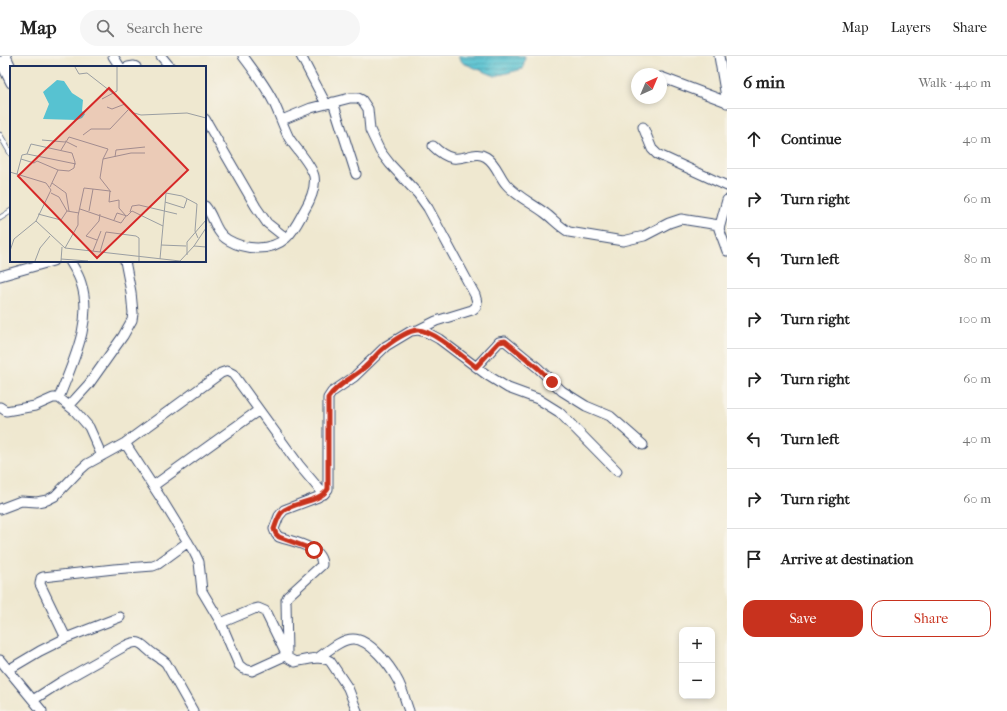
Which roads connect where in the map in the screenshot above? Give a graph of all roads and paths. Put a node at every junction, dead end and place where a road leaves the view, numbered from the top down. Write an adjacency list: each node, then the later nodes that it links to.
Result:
1 (6, 56): 8 (street)
2 (113, 56): 9 (street)
3 (161, 56): 10 (street)
4 (243, 56): 15 (street)
5 (302, 56): 13 (street)
6 (719, 56): 14 (street)
7 (0, 62): 12 (street)
8 (11, 66)
9 (119, 66)
10 (169, 66)
11 (667, 79): 14 (street)
12 (10, 81)
13 (329, 103): 15 (street); 21 (street); 34 (street)
14 (727, 103)
15 (282, 120): 28 (street)
16 (206, 121): 28 (street)
17 (643, 127): 22 (street)
18 (0, 136): 20 (lane)
19 (433, 146): 27 (street)
20 (10, 152)
21 (356, 174)
22 (727, 186)
23 (727, 200): 27 (street)
24 (206, 208): 28 (street)
25 (10, 212): 26 (lane)
26 (0, 218)
27 (719, 225): 29 (street)
28 (286, 238)
29 (727, 252)
30 (49, 262): 33 (street)
31 (71, 262): 36 (street)
32 (125, 262): 37 (street)
33 (0, 276)
34 (418, 330): 35 (street); 45 (street)
35 (476, 367): 41 (street); 43 (street)
36 (59, 398): 37 (street); 38 (street)
37 (69, 406): 42 (street)
38 (0, 407)
39 (259, 410): 40 (street); 44 (street); 45 (street)
40 (125, 443): 42 (street); 44 (street)
41 (643, 445)
42 (102, 456): 46 (street)
43 (617, 471)
44 (153, 486): 47 (street)
45 (320, 495): 51 (street)
46 (0, 509)
47 (188, 542): 49 (street); 50 (street)
48 (120, 617): 50 (street)
49 (221, 623): 51 (street); 51 (street)
50 (66, 638): 54 (street)
51 (287, 655): 52 (street)
52 (318, 658): 57 (street); 58 (street)
53 (0, 660): 54 (street)
54 (8, 670): 55 (street)
55 (36, 707): 56 (street)
56 (194, 711)
57 (356, 711)
58 (409, 711)

